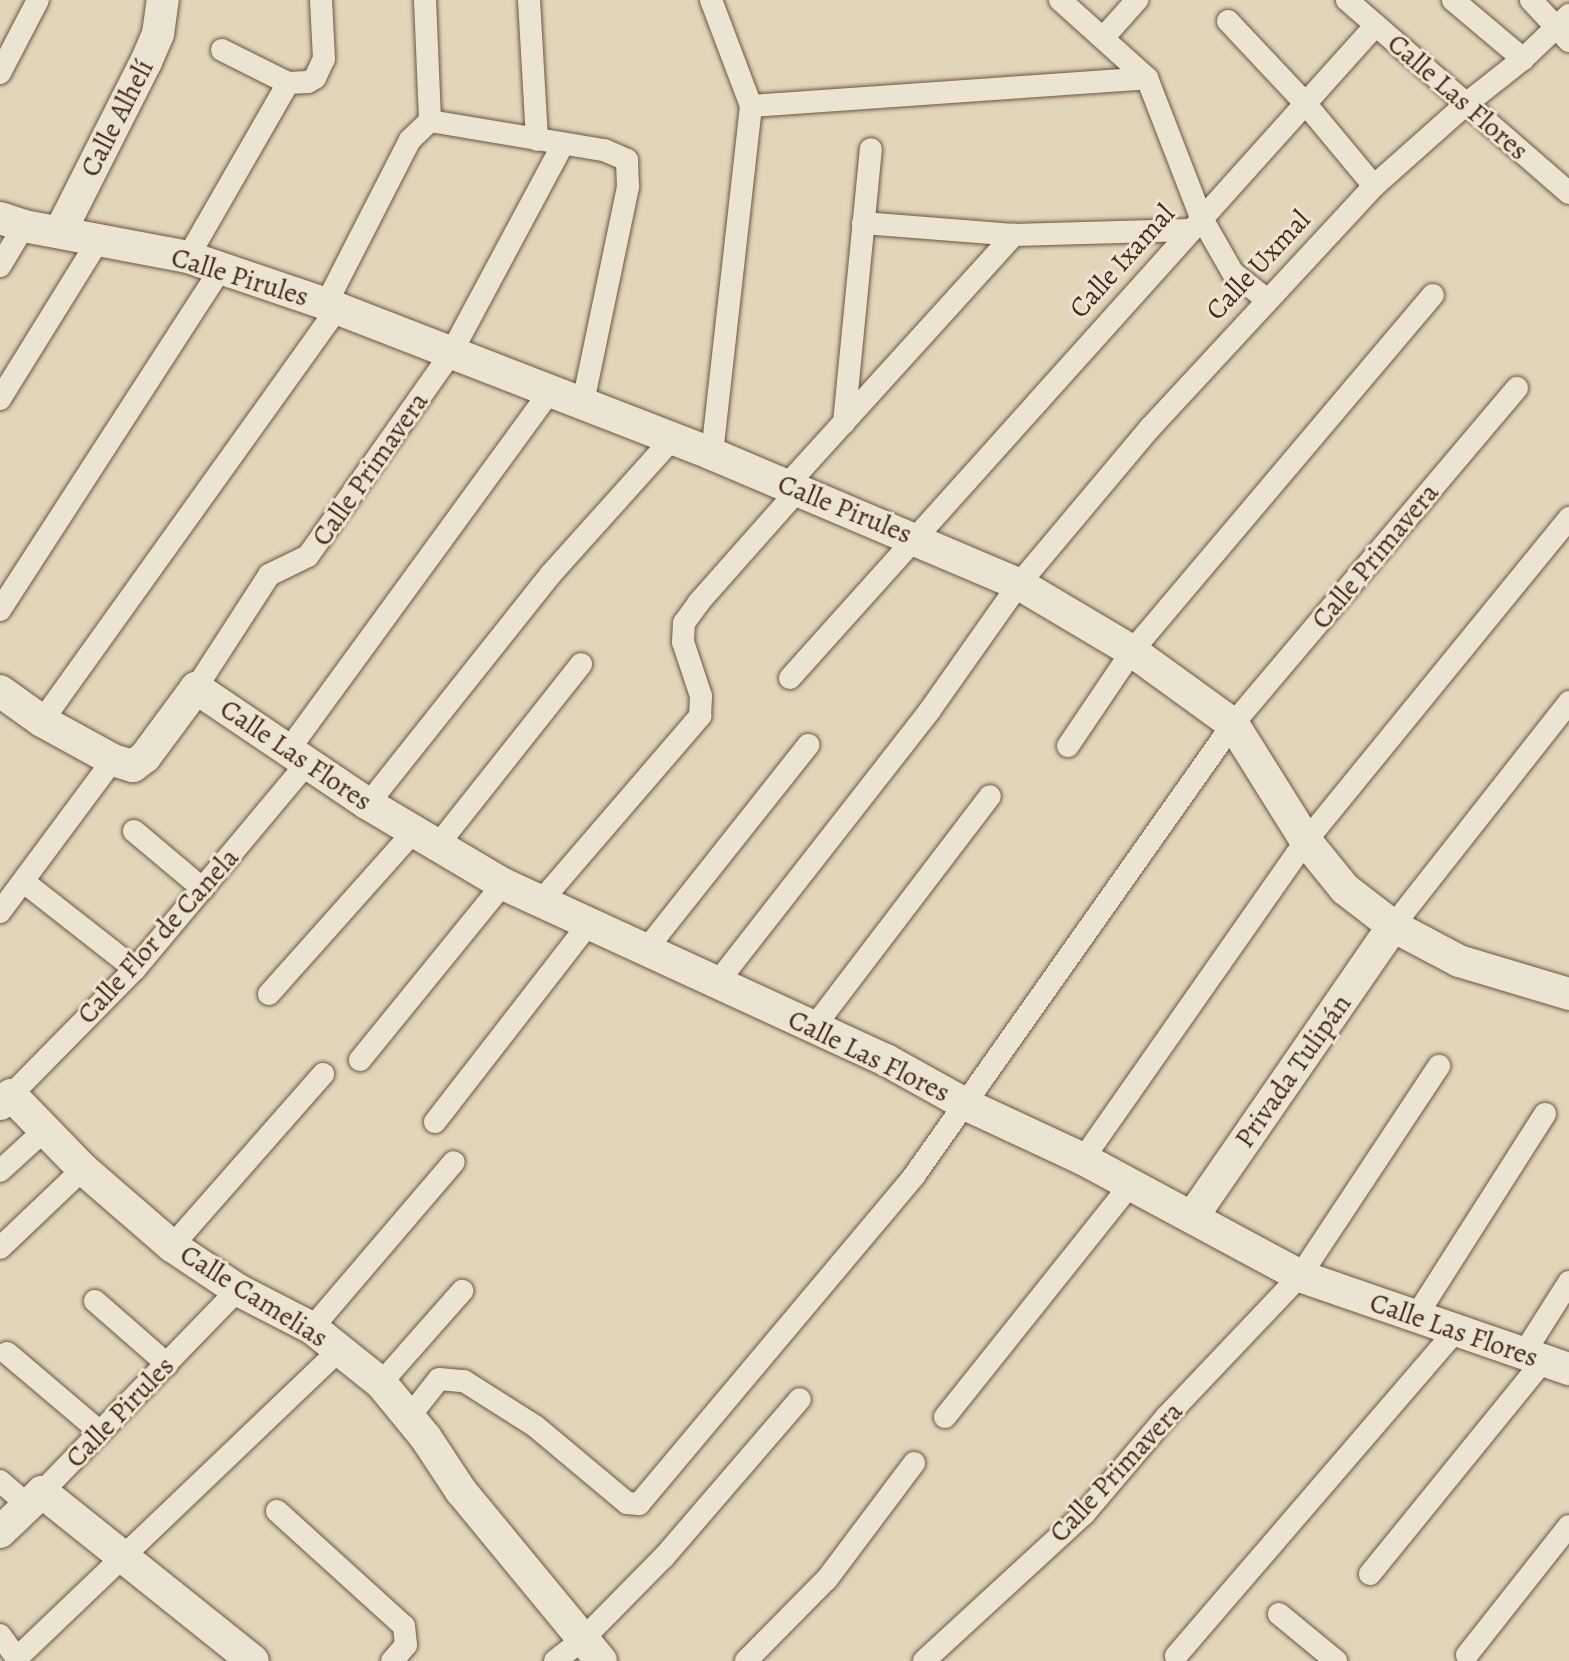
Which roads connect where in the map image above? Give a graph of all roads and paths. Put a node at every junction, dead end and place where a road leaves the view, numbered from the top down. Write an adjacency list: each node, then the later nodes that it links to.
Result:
1 (38, 0): 18 (street)
2 (163, 0): 33 (street, Calle Alhelí)
3 (321, 0): 20 (street)
4 (425, 0): 24 (street)
5 (529, 0): 25 (street)
6 (711, 0): 23 (street)
7 (1137, 0): 15 (street)
8 (1347, 0): 13 (street, Calle Las Flores)
9 (1453, 0): 17 (street)
10 (1531, 0): 14 (street)
11 (1063, 1): 15 (street)
12 (1228, 21): 21 (street)
13 (1376, 25): 21 (street, Calle Ixamal); 22 (street, Calle Las Flores)
14 (1564, 28): 17 (street, Calle Uxmal)
15 (1104, 37): 19 (street)
16 (222, 50): 20 (street)
17 (1523, 59): 22 (street, Calle Uxmal)
18 (0, 73)
19 (1147, 78): 23 (street); 32 (street)
20 (298, 83): 36 (street)
21 (1305, 103): 28 (street); 32 (street, Calle Ixamal)
22 (1466, 104): 28 (street, Calle Uxmal); 29 (street, Calle Las Flores)
23 (751, 106): 49 (street)
24 (430, 121): 25 (street); 41 (street)
25 (537, 140): 26 (street)
26 (563, 144): 42 (street, Calle Primavera); 46 (street)
27 (871, 149): 31 (street)
28 (1374, 186): 40 (street, Calle Uxmal)
29 (1569, 193)
30 (12, 222): 33 (street, Calle Pirules); 37 (street)
31 (863, 223): 34 (street); 47 (street)
32 (1196, 223): 34 (street); 40 (street); 52 (street, Calle Ixamal)
33 (60, 232): 35 (street, Calle Pirules)
34 (1014, 235): 47 (street)
35 (98, 241): 36 (street, Calle Pirules); 45 (street)
36 (188, 257): 38 (street, Calle Pirules)
37 (0, 266)
38 (221, 268): 41 (street, Calle Pirules); 54 (street)
39 (1433, 295): 55 (street)
40 (1266, 299): 53 (street, Calle Uxmal)
41 (331, 306): 42 (street, Calle Pirules); 61 (street)
42 (450, 355): 44 (street, Calle Pirules); 58 (street, Calle Primavera)
43 (1517, 388): 62 (street, Calle Primavera)
44 (550, 391): 46 (street, Calle Pirules); 65 (street, Calle Flor de Canela)
45 (0, 399)
46 (583, 403): 48 (street, Calle Pirules)
47 (844, 423): 50 (street)
48 (672, 439): 49 (street, Calle Pirules); 68 (street)
49 (712, 454): 50 (street, Calle Pirules)
50 (793, 488): 52 (street, Calle Pirules); 75 (street)
51 (1569, 518): 71 (street)
52 (914, 537): 53 (street, Calle Pirules); 57 (street, Calle Ixamal)
53 (1019, 584): 55 (street, Calle Pirules); 81 (street, Calle Uxmal)
54 (0, 610)
55 (1132, 651): 62 (street, Calle Pirules); 64 (street)
56 (581, 664): 70 (street)
57 (790, 678)
58 (196, 688): 65 (street, Calle Las Flores); 66 (street, Calle Primavera)
59 (2, 696): 61 (street)
60 (1569, 702): 78 (street)
61 (42, 721): 66 (street)
62 (1233, 724): 71 (street, Calle Pirules); 89 (street, Calle Primavera)
63 (808, 745): 79 (street)
64 (1068, 746)
65 (299, 755): 68 (street, Calle Las Flores); 74 (street, Calle Flor de Canela)
66 (126, 762): 72 (street)
67 (990, 796): 84 (street)
68 (368, 804): 70 (street, Calle Las Flores)
69 (134, 831): 74 (street)
70 (426, 839): 73 (street, Calle Las Flores); 82 (street)
71 (1306, 841): 78 (street, Calle Pirules); 93 (street)
72 (24, 882): 76 (street); 80 (street)
73 (503, 884): 75 (street, Calle Las Flores); 85 (street)
74 (203, 889): 80 (street, Calle Flor de Canela)
75 (542, 900): 77 (street, Calle Las Flores)
76 (0, 912)
77 (588, 925): 79 (street, Calle Las Flores); 91 (street)
78 (1393, 926): 83 (street, Calle Pirules); 98 (street, Privada Tulipán)
79 (645, 951): 81 (street, Calle Las Flores)
80 (135, 969): 88 (street, Calle Flor de Canela)
81 (717, 983): 84 (street, Calle Las Flores)
82 (269, 994)
83 (1569, 994)
84 (814, 1027): 89 (street, Calle Las Flores)
85 (360, 1060)
86 (1439, 1066): 101 (street, Calle Primavera)
87 (323, 1074): 99 (street)
88 (6, 1100): 92 (street, Calle Camelias)
89 (967, 1105): 93 (street, Calle Las Flores); 115 (street, Calle Primavera)
90 (1545, 1114): 106 (street)
91 (435, 1122)
92 (46, 1129): 95 (street, Calle Camelias); 96 (street)
93 (1083, 1159): 97 (street, Calle Las Flores)
94 (454, 1162): 107 (street)
95 (83, 1169): 99 (street, Calle Camelias); 100 (street)
96 (0, 1171)
97 (1131, 1184): 98 (street, Calle Las Flores); 116 (street)
98 (1193, 1216): 101 (street, Calle Las Flores)
99 (172, 1246): 103 (street, Calle Camelias)
100 (0, 1248)
101 (1300, 1276): 106 (street, Calle Las Flores); 136 (street, Calle Primavera)
102 (1569, 1282): 111 (street)
103 (238, 1290): 107 (street, Calle Camelias); 112 (street, Calle Pirules)
104 (462, 1291): 113 (street)
105 (95, 1301): 112 (street)
106 (1415, 1318): 108 (street, Calle Las Flores)
107 (312, 1328): 109 (street, Calle Camelias)
108 (1455, 1332): 111 (street, Calle Las Flores); 130 (street)
109 (339, 1350): 113 (street, Calle Camelias); 124 (street)
110 (7, 1353): 117 (street)
111 (1546, 1361): 125 (street)
112 (167, 1364): 117 (street, Calle Pirules)
113 (381, 1383): 115 (street, Calle Camelias)
114 (800, 1399): 128 (street)
115 (409, 1417): 128 (street, Calle Camelias)
116 (945, 1417)
117 (100, 1432): 120 (street, Calle Pirules)
118 (914, 1463): 135 (street)
119 (0, 1481): 120 (street)
120 (35, 1498): 123 (street, Calle Pirules); 124 (street)
121 (277, 1511): 133 (street)
122 (1569, 1526): 129 (street)
123 (0, 1532)
124 (126, 1557): 131 (street); 132 (street)
125 (1370, 1574)
126 (1279, 1614): 137 (street)
127 (0, 1635): 131 (street)
128 (592, 1649): 134 (street)
129 (1467, 1655)
130 (1176, 1656)
131 (18, 1660)
132 (253, 1661)
133 (392, 1661)
134 (555, 1661)
135 (746, 1661)
136 (924, 1661)
137 (1336, 1661)

